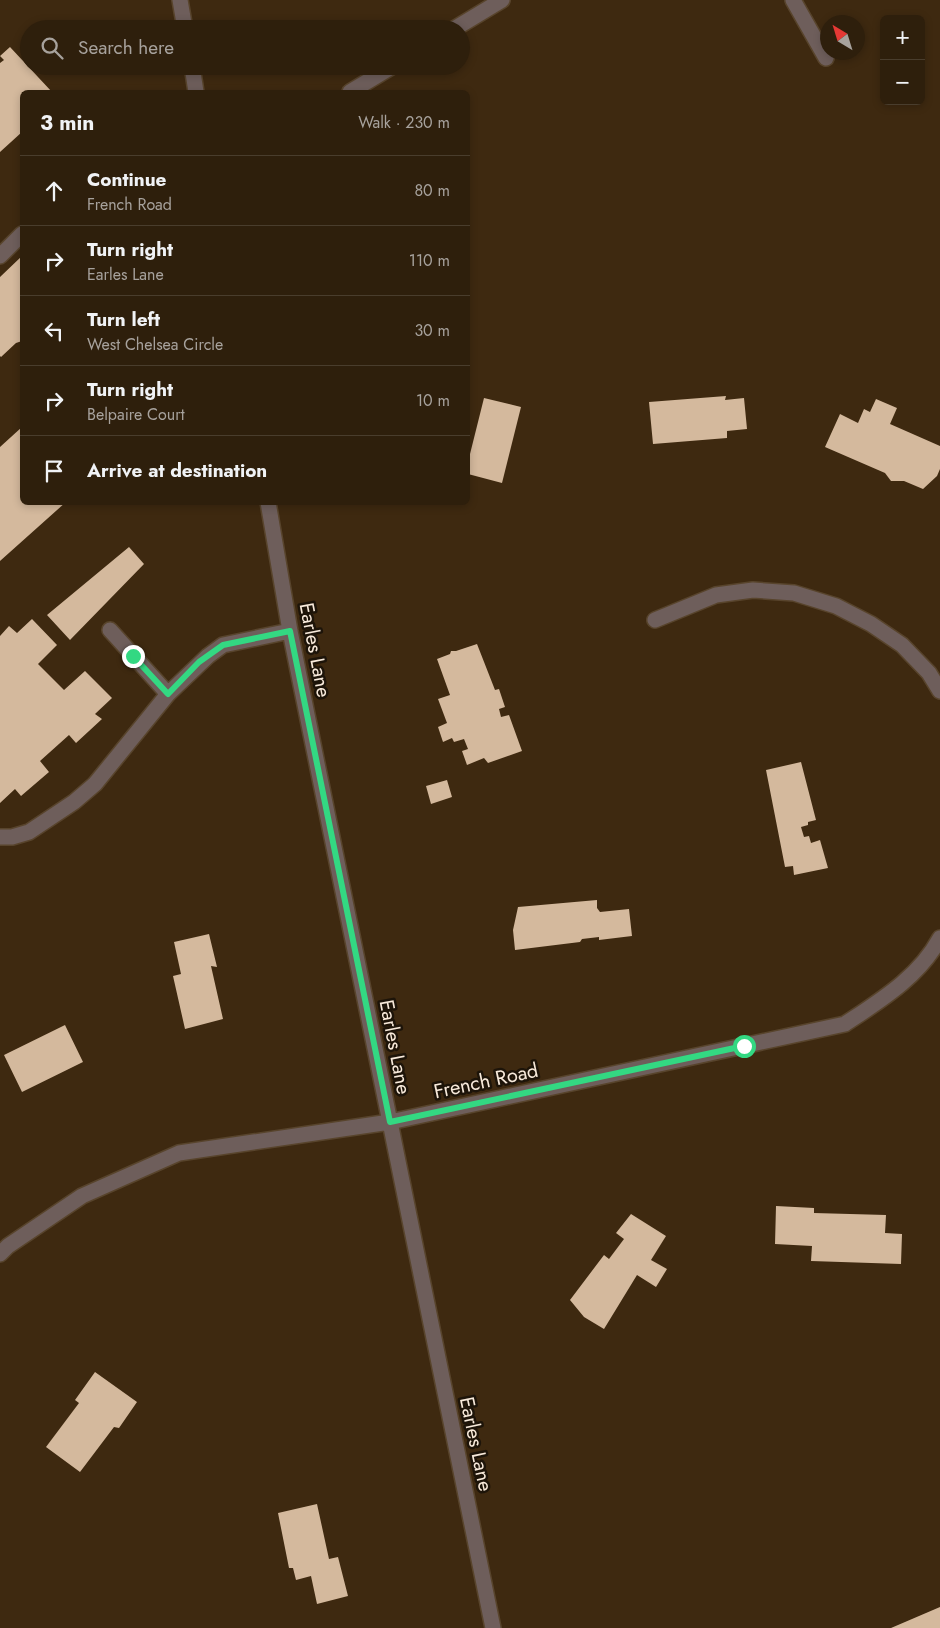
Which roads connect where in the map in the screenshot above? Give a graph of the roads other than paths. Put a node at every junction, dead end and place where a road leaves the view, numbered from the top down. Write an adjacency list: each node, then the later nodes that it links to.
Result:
1 (180, 0): 4 (street)
2 (502, 0): 5 (street)
3 (793, 0): 6 (street)
4 (183, 20)
5 (469, 20)
6 (820, 47)
7 (193, 75): 9 (street)
8 (378, 75): 10 (street)
9 (196, 90)
10 (353, 90)
11 (20, 236): 12 (street)
12 (0, 256)
13 (269, 505): 16 (street, Earles Lane)
14 (655, 620): 17 (street)
15 (110, 630): 18 (street)
16 (290, 631): 18 (street); 21 (street, Earles Lane)
17 (940, 691)
18 (168, 694): 19 (street)
19 (0, 837)
20 (940, 938): 21 (street, French Road)
21 (390, 1122): 22 (street, French Road); 23 (street, Earles Lane)
22 (0, 1254)
23 (493, 1628)

